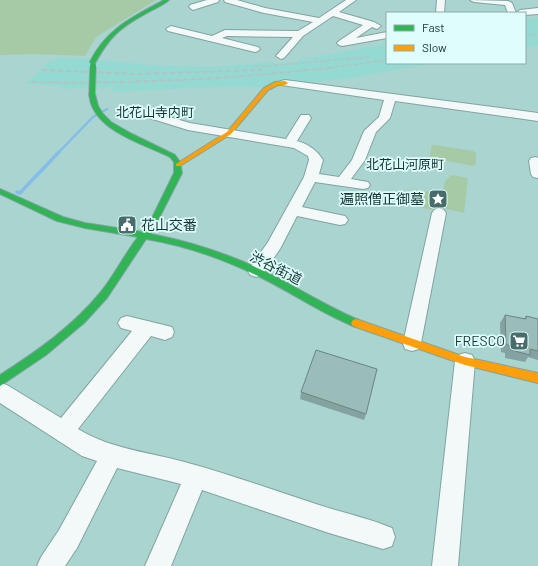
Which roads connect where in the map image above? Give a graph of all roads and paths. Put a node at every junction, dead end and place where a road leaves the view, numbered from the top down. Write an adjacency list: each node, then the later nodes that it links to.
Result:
1 (167, 0): 31 (main road, bridge)
2 (215, 0): 8 (street)
3 (228, 0): 9 (street)
4 (352, 0): 14 (street)
5 (441, 0): 11 (street)
6 (474, 2): 12 (street)
7 (280, 4): 9 (street)
8 (193, 7)
9 (269, 11): 15 (street)
10 (538, 11): 13 (street)
11 (440, 12)
12 (512, 12)
13 (526, 12)
14 (331, 13): 15 (street); 16 (street)
15 (320, 21): 19 (street)
16 (371, 24): 18 (street); 20 (street)
17 (171, 29): 21 (street)
18 (386, 29)
19 (300, 34): 21 (street); 23 (street)
20 (386, 35)
21 (213, 39): 22 (street)
22 (255, 50)
23 (281, 56)
24 (285, 83): 25 (street); 29 (main road)
25 (391, 97): 27 (street); 33 (street)
26 (134, 110): 29 (street)
27 (538, 117)
28 (305, 118): 30 (street)
29 (228, 133): 30 (street); 31 (main road)
30 (290, 144): 32 (street)
31 (178, 165): 39 (main road)
32 (311, 177): 33 (street); 36 (street)
33 (342, 182): 34 (street)
34 (363, 185)
35 (0, 191): 39 (main road, 渋谷街道)
36 (292, 210): 38 (street); 40 (street)
37 (439, 213): 42 (street)
38 (340, 220)
39 (143, 236): 40 (main road, 渋谷街道); 45 (main road)
40 (256, 271): 42 (main road, 渋谷街道)
41 (127, 323): 47 (street)
42 (412, 343): 43 (main road, 渋谷街道)
43 (465, 361): 44 (main road, 渋谷街道); 53 (street)
44 (538, 378)
45 (0, 381)
46 (0, 392): 47 (street)
47 (64, 430): 48 (street)
48 (112, 455): 49 (street); 51 (street)
49 (196, 477): 50 (street); 52 (street)
50 (383, 537)
51 (50, 566)
52 (158, 566)
53 (445, 566)

